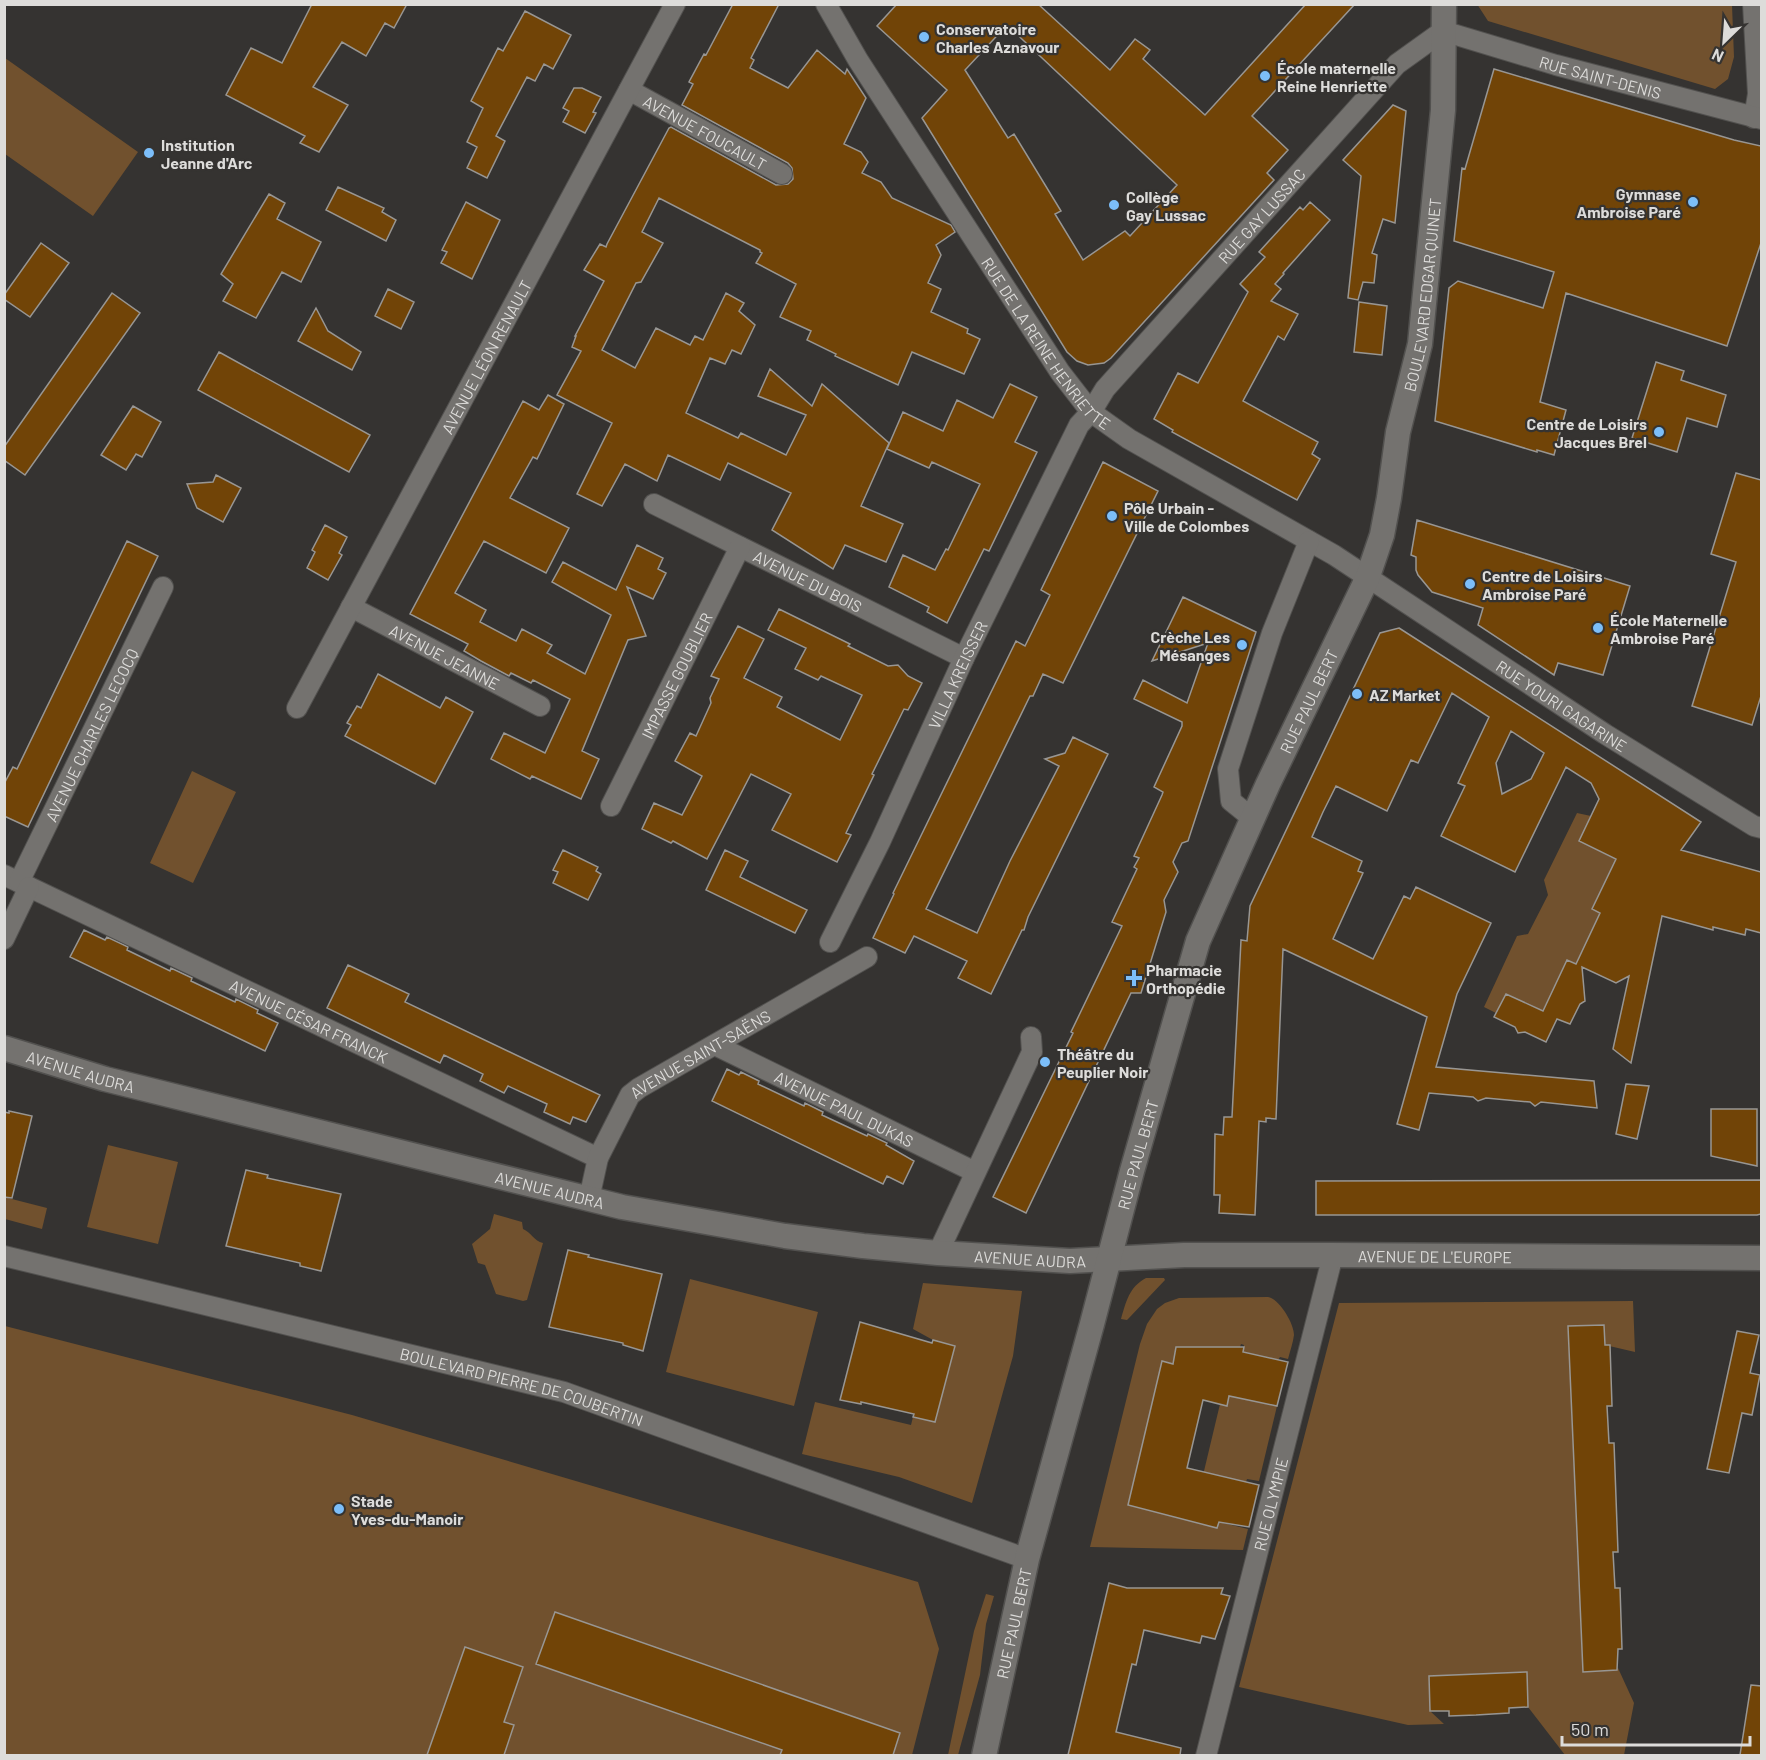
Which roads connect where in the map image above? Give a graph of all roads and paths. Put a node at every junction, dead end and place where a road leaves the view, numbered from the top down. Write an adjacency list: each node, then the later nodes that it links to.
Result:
1 (675, 4): 6 (street, AVENUE LÉON RENAULT)
2 (826, 4): 9 (street, RUE DE LA REINE HENRIETTE)
3 (1753, 4): 7 (street)
4 (1444, 5): 5 (street, BOULEVARD EDGAR QUINET)
5 (1443, 31): 7 (street, RUE SAINT-DENIS); 9 (street, RUE GAY LUSSAC); 13 (street, BOULEVARD EDGAR QUINET)
6 (628, 90): 8 (street, AVENUE FOUCAULT); 15 (street, AVENUE LÉON RENAULT)
7 (1758, 118)
8 (782, 174)
9 (1091, 412): 11 (street, RUE DE LA REINE HENRIETTE); 16 (street, VILLA KREISSER)
10 (654, 504): 12 (street, AVENUE DU BOIS)
11 (1309, 541): 13 (street, RUE DE LA REINE HENRIETTE); 20 (street)
12 (740, 547): 16 (street, AVENUE DU BOIS); 19 (street, IMPASSE GOUBLIER)
13 (1367, 579): 20 (street, RUE PAUL BERT); 21 (street, RUE YOURI GAGARINE)
14 (164, 587): 22 (street, AVENUE CHARLES LECOCQ)
15 (351, 607): 17 (street, AVENUE JEANNE); 18 (street, AVENUE LÉON RENAULT)
16 (964, 658): 24 (street, VILLA KREISSER)
17 (540, 706)
18 (297, 708)
19 (611, 806)
20 (1252, 818): 35 (street, RUE PAUL BERT)
21 (1761, 828)
22 (18, 882): 23 (street, AVENUE CHARLES LECOCQ); 29 (street, AVENUE CÉSAR FRANCK)
23 (4, 939)
24 (830, 942)
25 (867, 957): 27 (street, AVENUE SAINT-SAËNS)
26 (1031, 1037): 30 (street)
27 (715, 1045): 29 (street, AVENUE SAINT-SAËNS); 30 (street, AVENUE PAUL DUKAS)
28 (4, 1048): 31 (street, AVENUE AUDRA)
29 (598, 1158): 31 (street, AVENUE SAINT-SAËNS)
30 (975, 1172): 32 (street)
31 (589, 1199): 32 (street, AVENUE AUDRA)
32 (938, 1253): 35 (street, AVENUE AUDRA)
33 (1333, 1255): 35 (street, AVENUE DE L'EUROPE); 36 (street, AVENUE DE L'EUROPE); 39 (street, RUE OLYMPIE)
34 (4, 1256): 37 (street, BOULEVARD PIERRE DE COUBERTIN)
35 (1109, 1258): 37 (street, RUE PAUL BERT)
36 (1761, 1258)
37 (1027, 1559): 38 (street, RUE PAUL BERT)
38 (984, 1755)
39 (1206, 1755)

